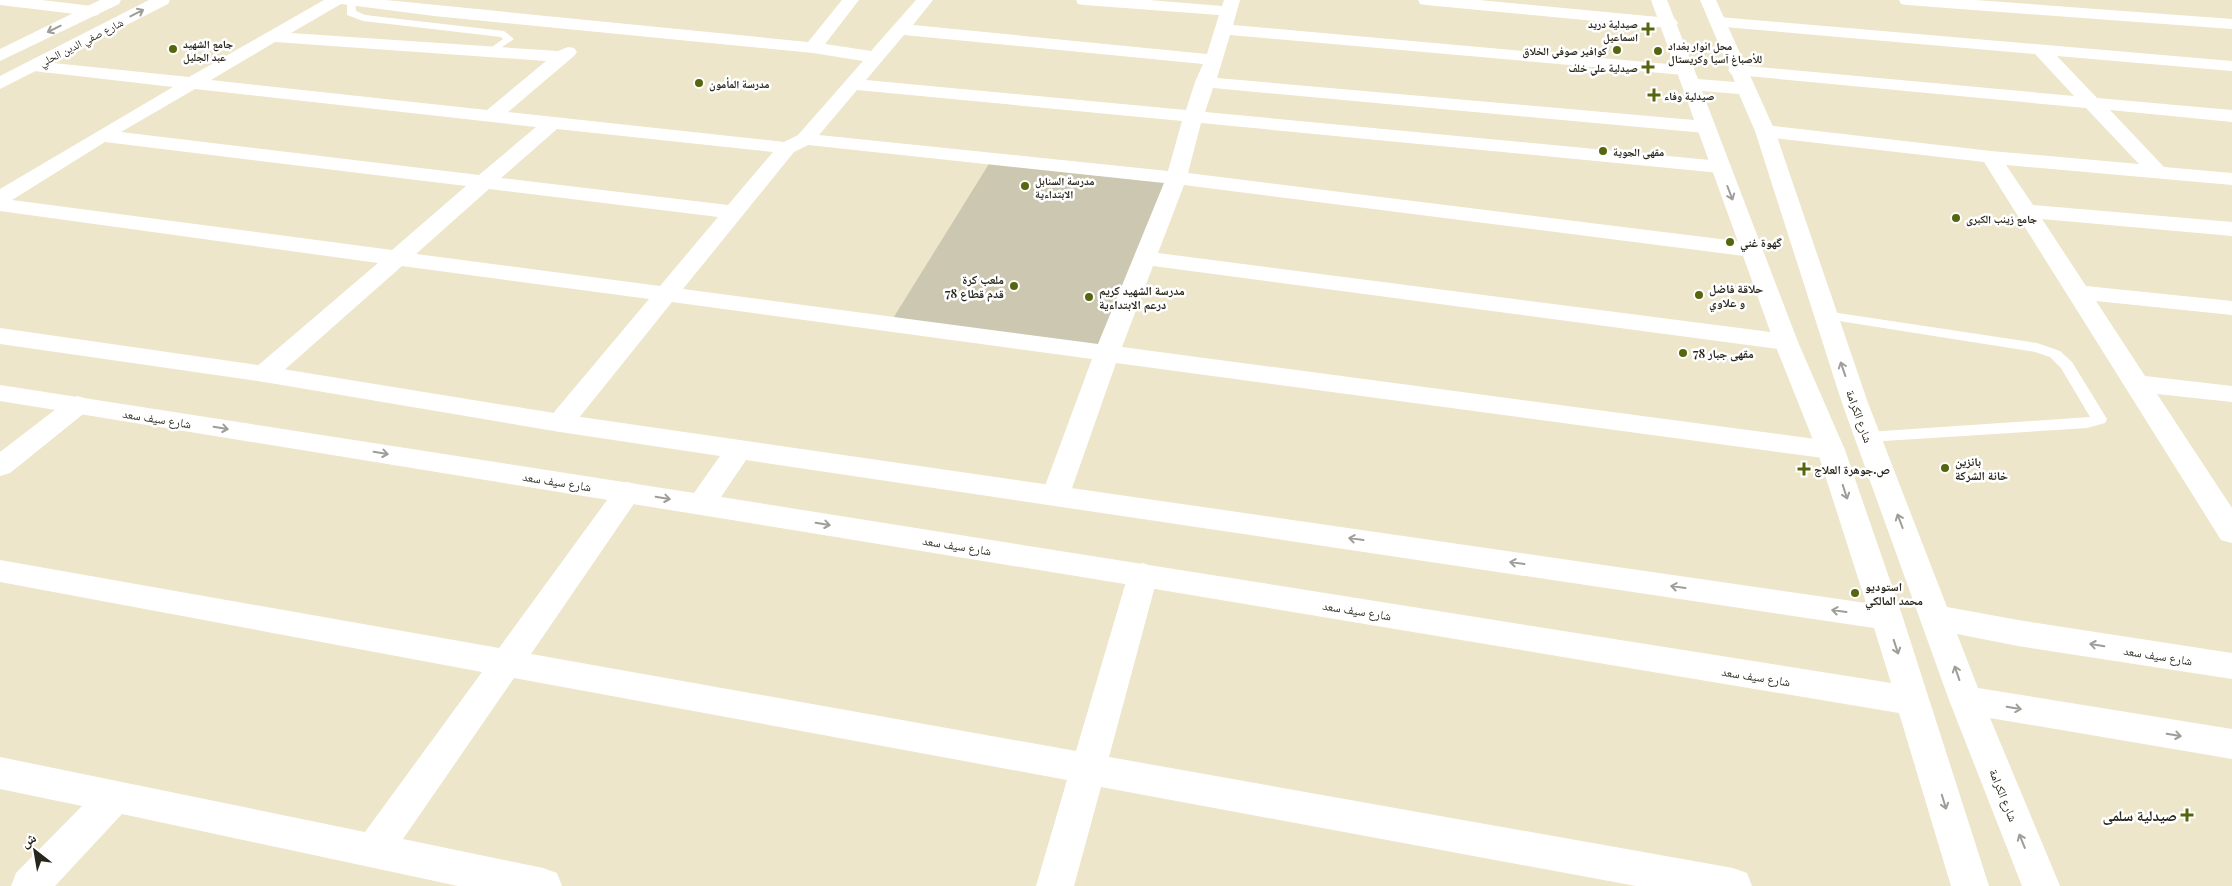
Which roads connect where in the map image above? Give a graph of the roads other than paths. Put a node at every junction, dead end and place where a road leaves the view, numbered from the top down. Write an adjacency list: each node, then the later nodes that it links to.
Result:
1 (0, 0): 12 (street)
2 (113, 0): 12 (street, شارع صفي الدين الحلي)
3 (162, 0): 30 (street, شارع صفي الدين الحلي, one-way to 3)
4 (344, 0): 13 (street); 21 (street); 24 (lane)
5 (450, 0): 13 (street)
6 (851, 0): 22 (street)
7 (925, 0): 20 (street)
8 (1084, 0): 16 (street)
9 (1426, 0): 14 (street)
10 (1907, 0): 11 (street)
11 (2078, 6): 17 (street); 27 (street)
12 (92, 10): 25 (street, شارع صفي الدين الحلي, one-way to 25)
13 (434, 11): 19 (street)
14 (1664, 11): 32 (street)
15 (1714, 11): 23 (street); 33 (street, شارع الكرامة)
16 (1227, 13): 29 (street); 32 (street)
17 (2180, 20): 18 (street); 31 (street)
18 (2232, 24)
19 (597, 27): 22 (street); 28 (street)
20 (900, 29): 26 (street); 29 (street)
21 (274, 37): 24 (street); 36 (street)
22 (813, 48): 26 (street)
23 (2040, 50): 27 (street); 38 (street)
24 (490, 52): 28 (street)
25 (3, 53)
26 (876, 56): 37 (street)
27 (2130, 57): 31 (street)
28 (561, 58): 39 (street)
29 (1214, 60): 34 (street)
30 (34, 66): 35 (street, شارع صفي الدين الحلي); 36 (street)
31 (2230, 66)
32 (1687, 77): 33 (street); 43 (street)
33 (1741, 79): 38 (street); 44 (street, شارع الكرامة)
34 (1204, 82): 41 (street); 43 (street)
35 (0, 83)
36 (196, 83): 39 (street); 45 (street)
37 (852, 84): 41 (street); 46 (street)
38 (2092, 103): 40 (street); 49 (street)
39 (492, 114): 42 (street)
40 (2232, 116)
41 (1193, 117): 48 (street); 50 (street)
42 (554, 121): 46 (street); 52 (street)
43 (1706, 127): 48 (street)
44 (1765, 131): 47 (street); 64 (street, شارع الكرامة)
45 (101, 136): 52 (street); 53 (street)
46 (796, 143): 50 (street); 56 (street)
47 (1991, 157): 49 (street); 55 (street)
48 (1720, 167): 58 (street, one-way to 58)
49 (2159, 173): 51 (street)
50 (1176, 178): 58 (street); 60 (street)
51 (2232, 180)
52 (484, 182): 56 (street); 59 (street)
53 (0, 198)
54 (0, 205): 59 (street)
55 (2025, 211): 57 (street); 61 (street)
56 (733, 212): 62 (street)
57 (2232, 229)
58 (1752, 250): 66 (street)
59 (397, 258): 62 (street); 68 (street)
60 (1144, 258): 66 (street); 67 (street)
61 (2077, 292): 63 (street); 69 (street)
62 (666, 294): 67 (street); 73 (street)
63 (2232, 308)
64 (1825, 315): 74 (street, شارع الكرامة, one-way to 64); 74 (lane)
65 (0, 336): 68 (street)
66 (1786, 342): 76 (street)
67 (1107, 353): 76 (street); 79 (street)
68 (264, 374): 73 (street)
69 (2136, 383): 71 (street); 80 (street)
70 (0, 393): 72 (street, شارع سيف سعد)
71 (2232, 394)
72 (78, 405): 77 (street); 78 (street, شارع سيف سعد, one-way to 78)
73 (560, 423): 75 (street)
74 (1868, 437): 85 (street, شارع الكرامة, one-way to 74)
75 (739, 449): 79 (street); 81 (street)
76 (1831, 450): 86 (street, one-way to 86)
77 (0, 466)
78 (628, 492): 81 (street, شارع سيف سعد, one-way to 81); 87 (street)
79 (1056, 494): 86 (street, one-way to 79)
80 (2221, 498): 82 (street)
81 (702, 504): 84 (street, شارع سيف سعد, one-way to 84)
82 (2232, 532)
83 (0, 571): 87 (street)
84 (1143, 575): 90 (street, شارع سيف سعد); 92 (street)
85 (1936, 617): 88 (street, شارع سيف سعد, one-way to 85); 89 (street, شارع الكرامة, one-way to 85)
86 (1887, 618): 90 (street, one-way to 90)
87 (507, 663): 92 (street); 95 (street)
88 (2232, 666)
89 (1966, 700): 91 (street, one-way to 91); 101 (street, شارع الكرامة, one-way to 89)
90 (1913, 701): 100 (street, one-way to 100)
91 (2232, 744)
92 (1088, 768): 98 (street); 99 (street)
93 (0, 773): 94 (street)
94 (115, 797): 95 (street); 96 (street)
95 (373, 851): 97 (street)
96 (30, 886)
97 (543, 886)
98 (1055, 886)
99 (1733, 886)
100 (1970, 886)
101 (2041, 886)

